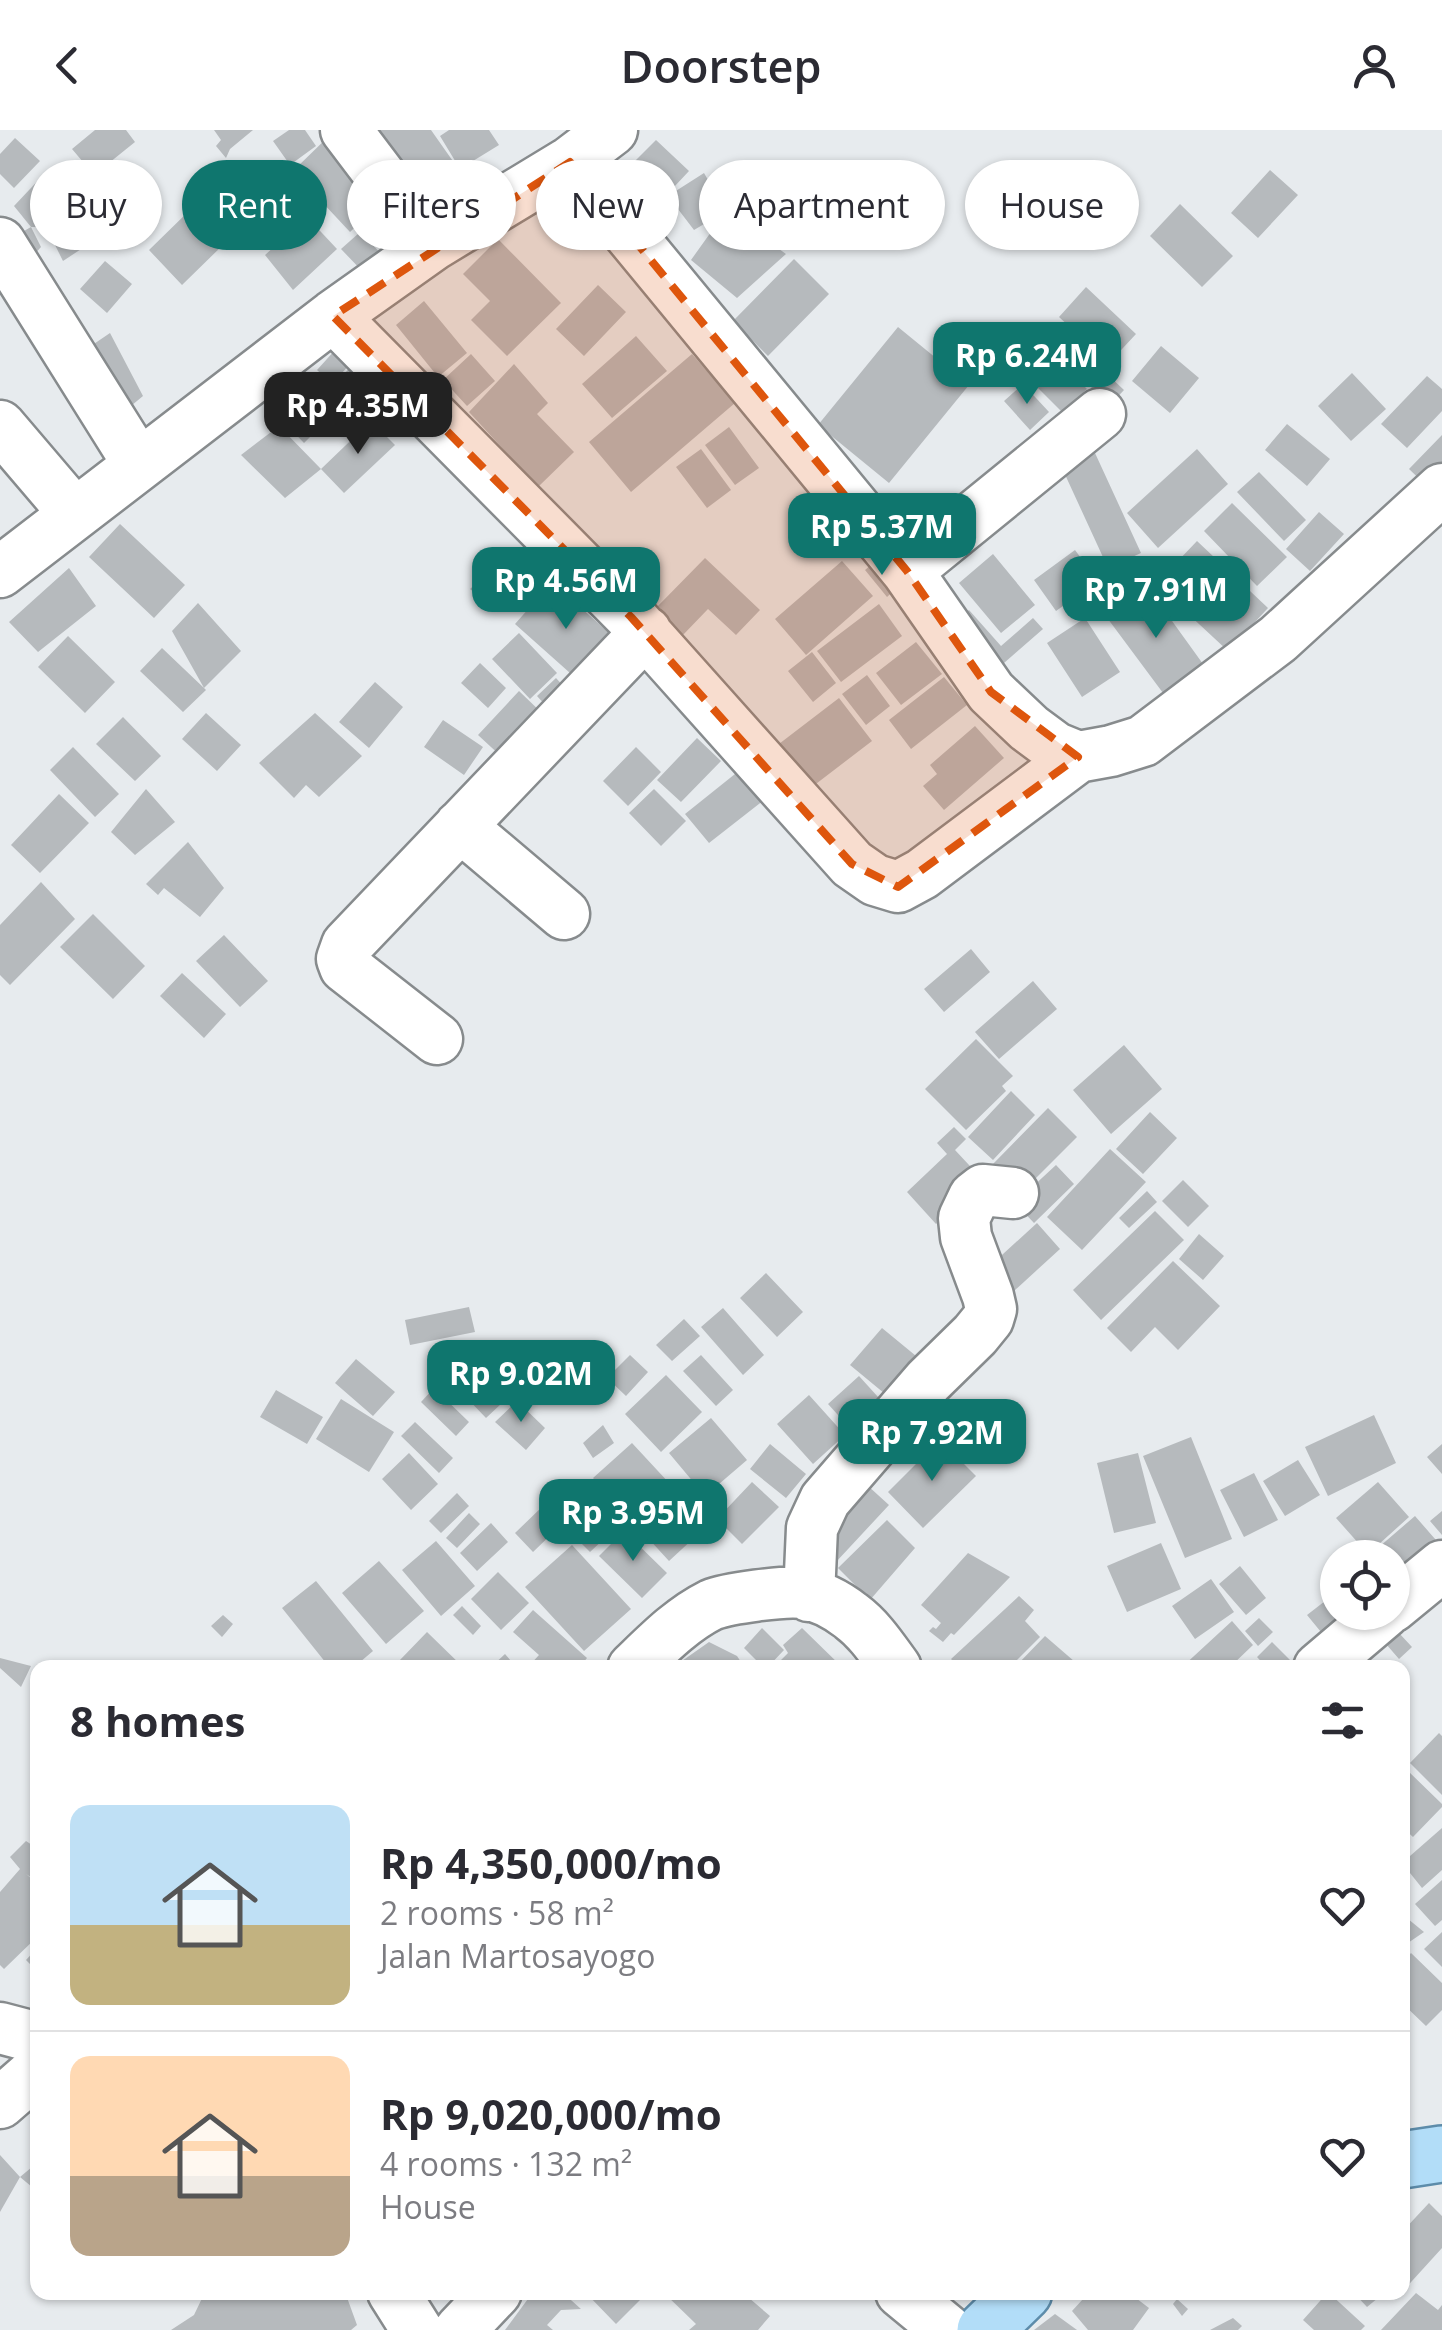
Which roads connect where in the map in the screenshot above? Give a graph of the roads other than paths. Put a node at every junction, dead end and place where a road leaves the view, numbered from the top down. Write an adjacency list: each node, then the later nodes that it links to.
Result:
1 (346, 130): 3 (street)
2 (612, 130): 4 (street)
3 (369, 160)
4 (573, 160)
5 (0, 243): 11 (street)
6 (426, 250): 8 (street)
7 (643, 250): 14 (street)
8 (333, 316): 11 (street); 16 (street)
9 (1100, 414): 14 (street)
10 (0, 426): 13 (street)
11 (140, 465): 13 (street)
12 (1442, 489): 17 (street)
13 (76, 514): 15 (street)
14 (907, 571): 17 (street)
15 (0, 572)
16 (646, 632): 17 (street); 18 (street)
17 (1078, 758)
18 (460, 826): 19 (street); 20 (street)
19 (564, 914)
20 (437, 1039)
21 (1013, 1193): 24 (street)
22 (1442, 1566): 23 (street)
23 (1410, 1592)
24 (809, 1596): 26 (street); 27 (street)
25 (1364, 1630): 28 (street)
26 (642, 1660)
27 (890, 1660)
28 (1328, 1660)
29 (0, 2028): 30 (street)
30 (30, 2036)
31 (30, 2077): 32 (street)
32 (0, 2103)
33 (1442, 2154): 34 (main road)
34 (1410, 2159)
35 (399, 2300): 39 (street)
36 (488, 2300): 40 (street)
37 (911, 2300): 41 (street)
38 (1016, 2300): 42 (main road)
39 (416, 2330)
40 (460, 2330)
41 (947, 2330)
42 (985, 2330)

